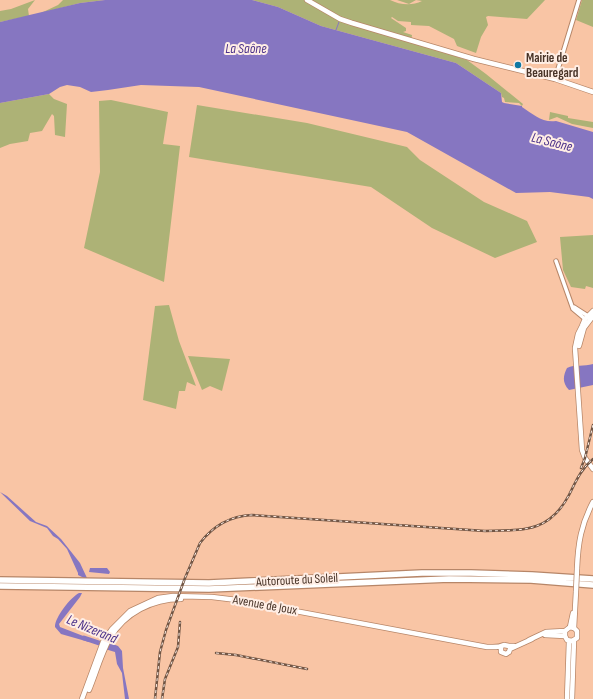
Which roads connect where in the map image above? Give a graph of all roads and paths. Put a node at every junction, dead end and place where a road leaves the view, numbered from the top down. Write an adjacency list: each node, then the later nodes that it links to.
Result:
1 (307, 0): 3 (main road)
2 (580, 0): 3 (street)
3 (554, 79): 4 (main road)
4 (593, 92)
5 (556, 261): 7 (street)
6 (593, 311): 7 (main road)
7 (589, 318): 8 (main road)
8 (587, 460): 9 (main road); 10 (main road)
9 (593, 465)
10 (593, 469)
11 (593, 502): 13 (main road)
12 (593, 509): 13 (main road)
13 (578, 556): 18 (main road, bridge)
14 (593, 579): 15 (highway, Autoroute du Soleil)
15 (0, 580)
16 (593, 585): 17 (highway, Autoroute du Soleil)
17 (0, 586)
18 (572, 628): 19 (main road); 20 (main road)
19 (565, 633): 20 (main road); 21 (main road)
20 (571, 640): 26 (main road); 27 (main road)
21 (511, 647): 23 (main road); 23 (main road)
22 (102, 649): 23 (main road, Avenue de Joux); 24 (main road, Avenue de Joux); 25 (main road, Avenue de Joux)
23 (501, 649)
24 (82, 699)
25 (86, 699)
26 (567, 699)
27 (572, 699)

